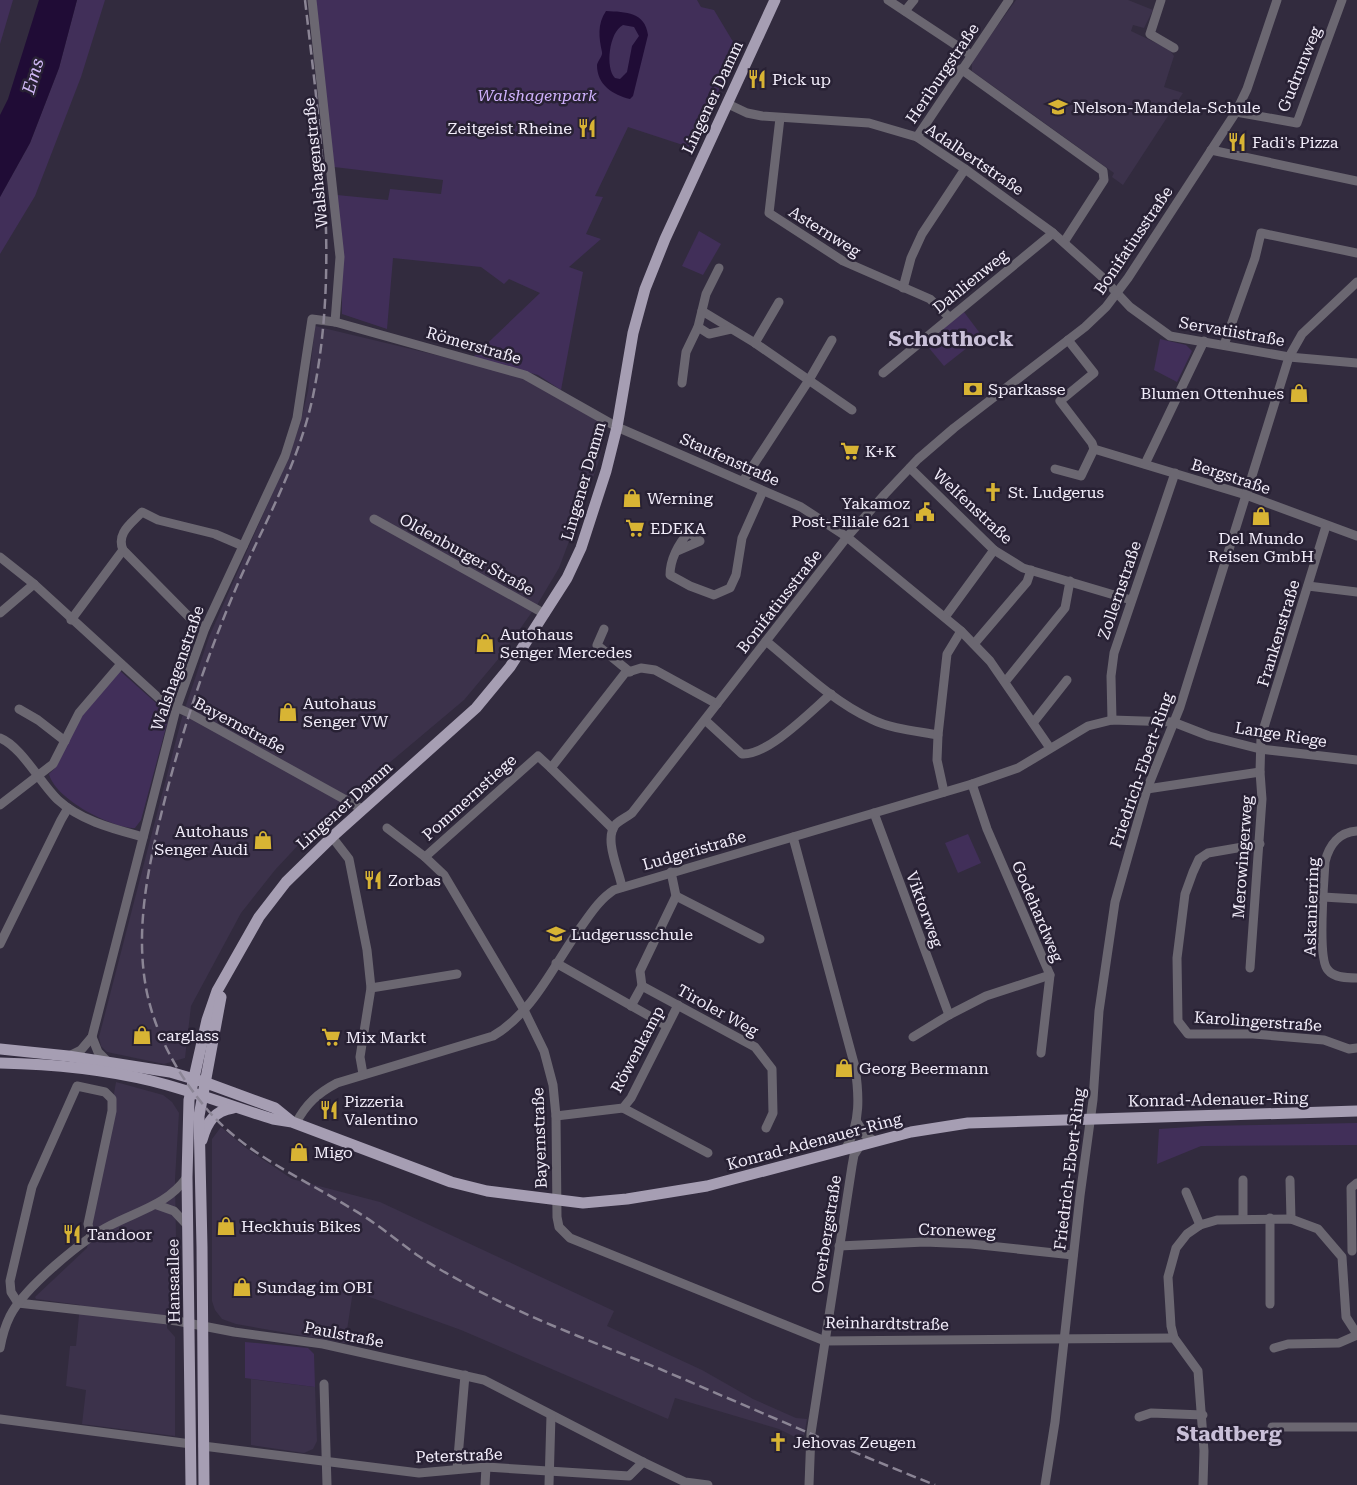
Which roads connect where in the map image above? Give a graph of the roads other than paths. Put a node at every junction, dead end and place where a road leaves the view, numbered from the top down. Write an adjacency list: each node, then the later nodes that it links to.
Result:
1 (312, 0): 31 (street, Walshagenstraße)
2 (775, 0): 13 (main road, Lingener Damm)
3 (888, 0): 9 (street)
4 (914, 0): 9 (street)
5 (1009, 0): 11 (street, Heriburgstraße)
6 (1160, 0): 10 (street)
7 (1277, 0): 14 (street, Bonifatiusstraße)
8 (1342, 0): 14 (street, Gudrunweg)
9 (905, 11): 11 (street)
10 (1174, 48)
11 (971, 54): 12 (street, Heriburgstraße)
12 (961, 69): 16 (street, Heriburgstraße); 21 (street)
13 (728, 104): 15 (street, Adalbertstraße); 45 (main road, Lingener Damm)
14 (1236, 112): 17 (street, Bonifatiusstraße)
15 (780, 118): 16 (street, Adalbertstraße); 25 (street, Asternweg)
16 (917, 137): 18 (street, Adalbertstraße)
17 (1211, 150): 19 (street); 26 (street, Bonifatiusstraße)
18 (965, 168): 20 (street, Adalbertstraße); 25 (street)
19 (1357, 181)
20 (1053, 233): 21 (street, Adalbertstraße); 29 (street, Dahlienweg)
21 (1064, 242): 26 (street, Adalbertstraße)
22 (1357, 253): 38 (street)
23 (719, 268): 28 (street)
24 (1357, 282): 39 (street, Friedrich-Ebert-Ring)
25 (903, 288): 29 (street, Asternweg)
26 (1117, 293): 35 (street, Bonifatiusstraße); 36 (street, Servatiistraße)
27 (779, 302): 37 (street)
28 (702, 311): 32 (street); 33 (street)
29 (950, 317): 41 (street, Dahlienweg)
30 (312, 319): 31 (street, Römerstraße); 58 (street, Walshagenstraße)
31 (335, 322): 45 (street, Römerstraße)
32 (698, 328): 33 (street); 43 (street)
33 (731, 329): 37 (street)
34 (832, 340): 42 (street)
35 (1068, 340): 46 (street); 48 (street, Bonifatiusstraße)
36 (1204, 341): 38 (street, Servatiistraße); 47 (street)
37 (755, 343): 42 (street)
38 (1224, 345): 39 (street, Servatiistraße)
39 (1289, 357): 40 (street, Servatiistraße); 53 (street, Friedrich-Ebert-Ring)
40 (1357, 363)
41 (883, 373)
42 (809, 380): 44 (street); 51 (street)
43 (682, 383)
44 (852, 410)
45 (617, 427): 51 (street, Staufenstraße); 70 (main road, Lingener Damm)
46 (1094, 449): 47 (street, Bergstraße); 49 (street)
47 (1146, 464): 50 (street, Bergstraße)
48 (910, 468): 57 (street, Bonifatiusstraße); 60 (street, Welfenstraße)
49 (1055, 469)
50 (1175, 473): 53 (street, Bergstraße); 68 (street, Zollernstraße)
51 (742, 481): 52 (street, Staufenstraße)
52 (763, 490): 57 (street, Staufenstraße); 61 (street)
53 (1246, 495): 55 (street, Bergstraße); 88 (street, Friedrich-Ebert-Ring)
54 (374, 520): 70 (street, Oldenburger Straße)
55 (1326, 526): 56 (street, Bergstraße); 66 (street, Frankenstraße)
56 (1357, 536)
57 (847, 537): 71 (street, Staufenstraße); 76 (street, Bonifatiusstraße)
58 (243, 546): 59 (street); 73 (street, Walshagenstraße)
59 (122, 550): 72 (street); 73 (street)
60 (994, 550): 63 (street, Welfenstraße); 71 (street)
61 (677, 551)
62 (0, 557): 65 (street, Bayernstraße)
63 (1031, 570): 64 (street, Welfenstraße); 77 (street)
64 (1070, 582): 68 (street, Welfenstraße); 81 (street)
65 (34, 584): 69 (street); 72 (street, Bayernstraße)
66 (1308, 586): 67 (street); 94 (street, Frankenstraße)
67 (1357, 592)
68 (1132, 600): 87 (street, Zollernstraße)
69 (0, 613)
70 (545, 614): 104 (main road, Lingener Damm)
71 (945, 617): 75 (street, Staufenstraße)
72 (70, 620): 78 (street, Bayernstraße)
73 (205, 628): 85 (street, Walshagenstraße)
74 (604, 629): 79 (street)
75 (961, 631): 77 (street, Staufenstraße); 90 (street)
76 (766, 641): 82 (street); 83 (street, Bonifatiusstraße)
77 (974, 644): 81 (street, Staufenstraße)
78 (121, 664): 85 (street, Bayernstraße); 92 (street)
79 (630, 672): 83 (street); 96 (street)
80 (1067, 680): 89 (street)
81 (1005, 682): 89 (street, Staufenstraße)
82 (832, 694): 86 (street); 90 (street)
83 (718, 704): 86 (street, Bonifatiusstraße)
84 (19, 709): 92 (street)
85 (176, 709): 104 (street, Bayernstraße); 111 (street, Walshagenstraße)
86 (705, 720): 107 (street, Bonifatiusstraße)
87 (1112, 720): 88 (street, Ludgeristraße); 93 (street, Ludgeristraße)
88 (1173, 722): 94 (street, Lange Riege); 100 (street, Friedrich-Ebert-Ring)
89 (1033, 723): 93 (street, Staufenstraße)
90 (938, 735): 101 (street)
91 (0, 738): 98 (street)
92 (65, 741): 98 (street)
93 (1050, 748): 99 (street, Ludgeristraße)
94 (1260, 749): 95 (street, Lange Riege); 97 (street, Merowingerweg)
95 (1357, 760)
96 (551, 768): 107 (street); 113 (street, Pommernstiege)
97 (1260, 772): 100 (street); 112 (street, Merowingerweg)
98 (36, 776): 102 (street); 103 (street)
99 (972, 784): 101 (street, Ludgeristraße); 125 (street, Godehardweg)
100 (1147, 789): 151 (street, Friedrich-Ebert-Ring)
101 (944, 792): 105 (street, Ludgeristraße)
102 (0, 805)
103 (68, 808): 111 (street); 120 (street)
104 (362, 809): 109 (main road, Lingener Damm)
105 (874, 813): 110 (street, Ludgeristraße); 132 (street, Viktorweg)
106 (387, 828): 113 (street, Bayernstraße)
107 (613, 829): 115 (street)
108 (1357, 831): 117 (street, Askanierring)
109 (332, 837): 121 (main road, Lingener Damm); 128 (street)
110 (794, 837): 114 (street, Ludgeristraße); 153 (street)
111 (142, 838): 134 (street, Walshagenstraße)
112 (1260, 844): 123 (street, Merowingerweg); 136 (street, Karolingerstraße)
113 (425, 857): 131 (street, Bayernstraße)
114 (671, 872): 115 (street, Ludgeristraße); 116 (street)
115 (622, 887): 122 (street, Ludgeristraße)
116 (676, 896): 119 (street); 127 (street, Röwenkamp)
117 (1324, 897): 118 (street); 126 (street, Askanierring)
118 (1357, 899)
119 (760, 939)
120 (0, 944)
121 (233, 960): 143 (main road, Lingener Damm); 144 (main road, Lingener Damm)
122 (556, 963): 130 (street); 131 (street, Ludgeristraße)
123 (1250, 968)
124 (457, 974): 128 (street)
125 (1050, 974): 132 (street); 138 (street, Godehardweg)
126 (1357, 978)
127 (642, 986): 129 (street, Tiroler Weg); 130 (street, Röwenkamp)
128 (371, 988): 142 (street)
129 (678, 1005): 133 (street, Röwenkamp); 154 (street, Tiroler Weg)
130 (631, 1006): 133 (street)
131 (524, 1010): 142 (street, Ludgeristraße); 150 (street, Bayernstraße)
132 (949, 1015): 135 (street)
133 (668, 1026): 148 (street, Röwenkamp)
134 (92, 1037): 139 (street); 140 (street)
135 (913, 1037)
136 (1357, 1048)
137 (0, 1049): 139 (main road, Konrad-Adenauer-Ring)
138 (1041, 1053)
139 (68, 1056): 140 (main road, Konrad-Adenauer-Ring)
140 (108, 1062): 143 (main road, Konrad-Adenauer-Ring)
141 (0, 1063): 145 (main road, Konrad-Adenauer-Ring)
142 (363, 1074): 152 (street, Ludgeristraße)
143 (192, 1078): 144 (main road, Konrad-Adenauer-Ring); 145 (main road, Hansaallee)
144 (204, 1082): 146 (main road, Hansaallee); 152 (main road, Konrad-Adenauer-Ring)
145 (190, 1093): 146 (main road, Konrad-Adenauer-Ring); 161 (main road, Hansaallee)
146 (201, 1097): 147 (main road, Konrad-Adenauer-Ring); 157 (main road, Hansaallee)
147 (235, 1108): 152 (main road, Konrad-Adenauer-Ring); 157 (main road)
148 (623, 1108): 150 (street, Röwenkamp); 159 (street, Röwenkamp)
149 (1357, 1111): 151 (main road, Konrad-Adenauer-Ring)
150 (556, 1116): 166 (street, Bayernstraße)
151 (1090, 1118): 155 (main road, Konrad-Adenauer-Ring); 176 (street, Friedrich-Ebert-Ring)
152 (294, 1122): 166 (main road, Konrad-Adenauer-Ring)
153 (857, 1122): 155 (street); 158 (street)
154 (766, 1128)
155 (875, 1141): 156 (main road, Konrad-Adenauer-Ring)
156 (860, 1144): 158 (main road, Konrad-Adenauer-Ring); 160 (street, Overbergstraße)
157 (199, 1148): 181 (main road, Hansaallee)
158 (841, 1149): 160 (street, Overbergstraße); 166 (main road, Konrad-Adenauer-Ring)
159 (708, 1153)
160 (852, 1166): 174 (street, Overbergstraße)
161 (187, 1177): 167 (street); 172 (main road, Hansaallee)
162 (1243, 1180): 169 (street)
163 (1290, 1180): 170 (street)
164 (1357, 1183): 175 (street)
165 (1186, 1192): 171 (street)
166 (556, 1200): 185 (street, Reinhardtstraße)
167 (157, 1205): 172 (street); 173 (street)
168 (1270, 1218): 169 (street); 170 (street); 179 (street)
169 (1243, 1219): 171 (street)
170 (1291, 1219): 177 (street)
171 (1200, 1225): 184 (street)
172 (188, 1226): 180 (main road, Hansaallee)
173 (91, 1236): 178 (street); 178 (street)
174 (839, 1246): 176 (street, Croneweg); 185 (street, Overbergstraße)
175 (1354, 1251): 177 (street)
176 (1073, 1255): 183 (street, Friedrich-Ebert-Ring)
177 (1342, 1257): 182 (street)
178 (18, 1303): 180 (street, Paulstraße); 186 (street)
179 (1270, 1304)
180 (190, 1324): 181 (street, Paulstraße); 196 (main road, Hansaallee)
181 (203, 1327): 188 (street, Paulstraße); 197 (main road, Hansaallee)
182 (1357, 1334): 187 (street)
183 (1064, 1338): 184 (street, Reinhardtstraße); 185 (street, Reinhardtstraße); 210 (street, Friedrich-Ebert-Ring)
184 (1174, 1338): 191 (street)
185 (825, 1340): 209 (street, Overbergstraße)
186 (0, 1348)
187 (1274, 1348)
188 (465, 1375): 190 (street, Paulstraße); 201 (street)
189 (324, 1384): 198 (street)
190 (552, 1415): 199 (street, Paulstraße); 202 (street)
191 (1203, 1415): 192 (street); 211 (street)
192 (1139, 1417)
193 (0, 1420): 196 (street)
194 (1357, 1426): 195 (street)
195 (1272, 1427)
196 (191, 1444): 203 (main road, Hansaallee)
197 (203, 1446): 198 (street, Peterstraße); 204 (main road, Hansaallee)
198 (326, 1462): 201 (street, Peterstraße); 205 (street)
199 (643, 1462): 202 (street, Peterstraße); 208 (street)
200 (486, 1467): 201 (street, Peterstraße); 202 (street, Peterstraße); 206 (street)
201 (457, 1469)
202 (550, 1472): 207 (street)
203 (191, 1485)
204 (204, 1485)
205 (327, 1485)
206 (485, 1485)
207 (550, 1485)
208 (708, 1485)
209 (809, 1485)
210 (1045, 1485)
211 (1203, 1485)

